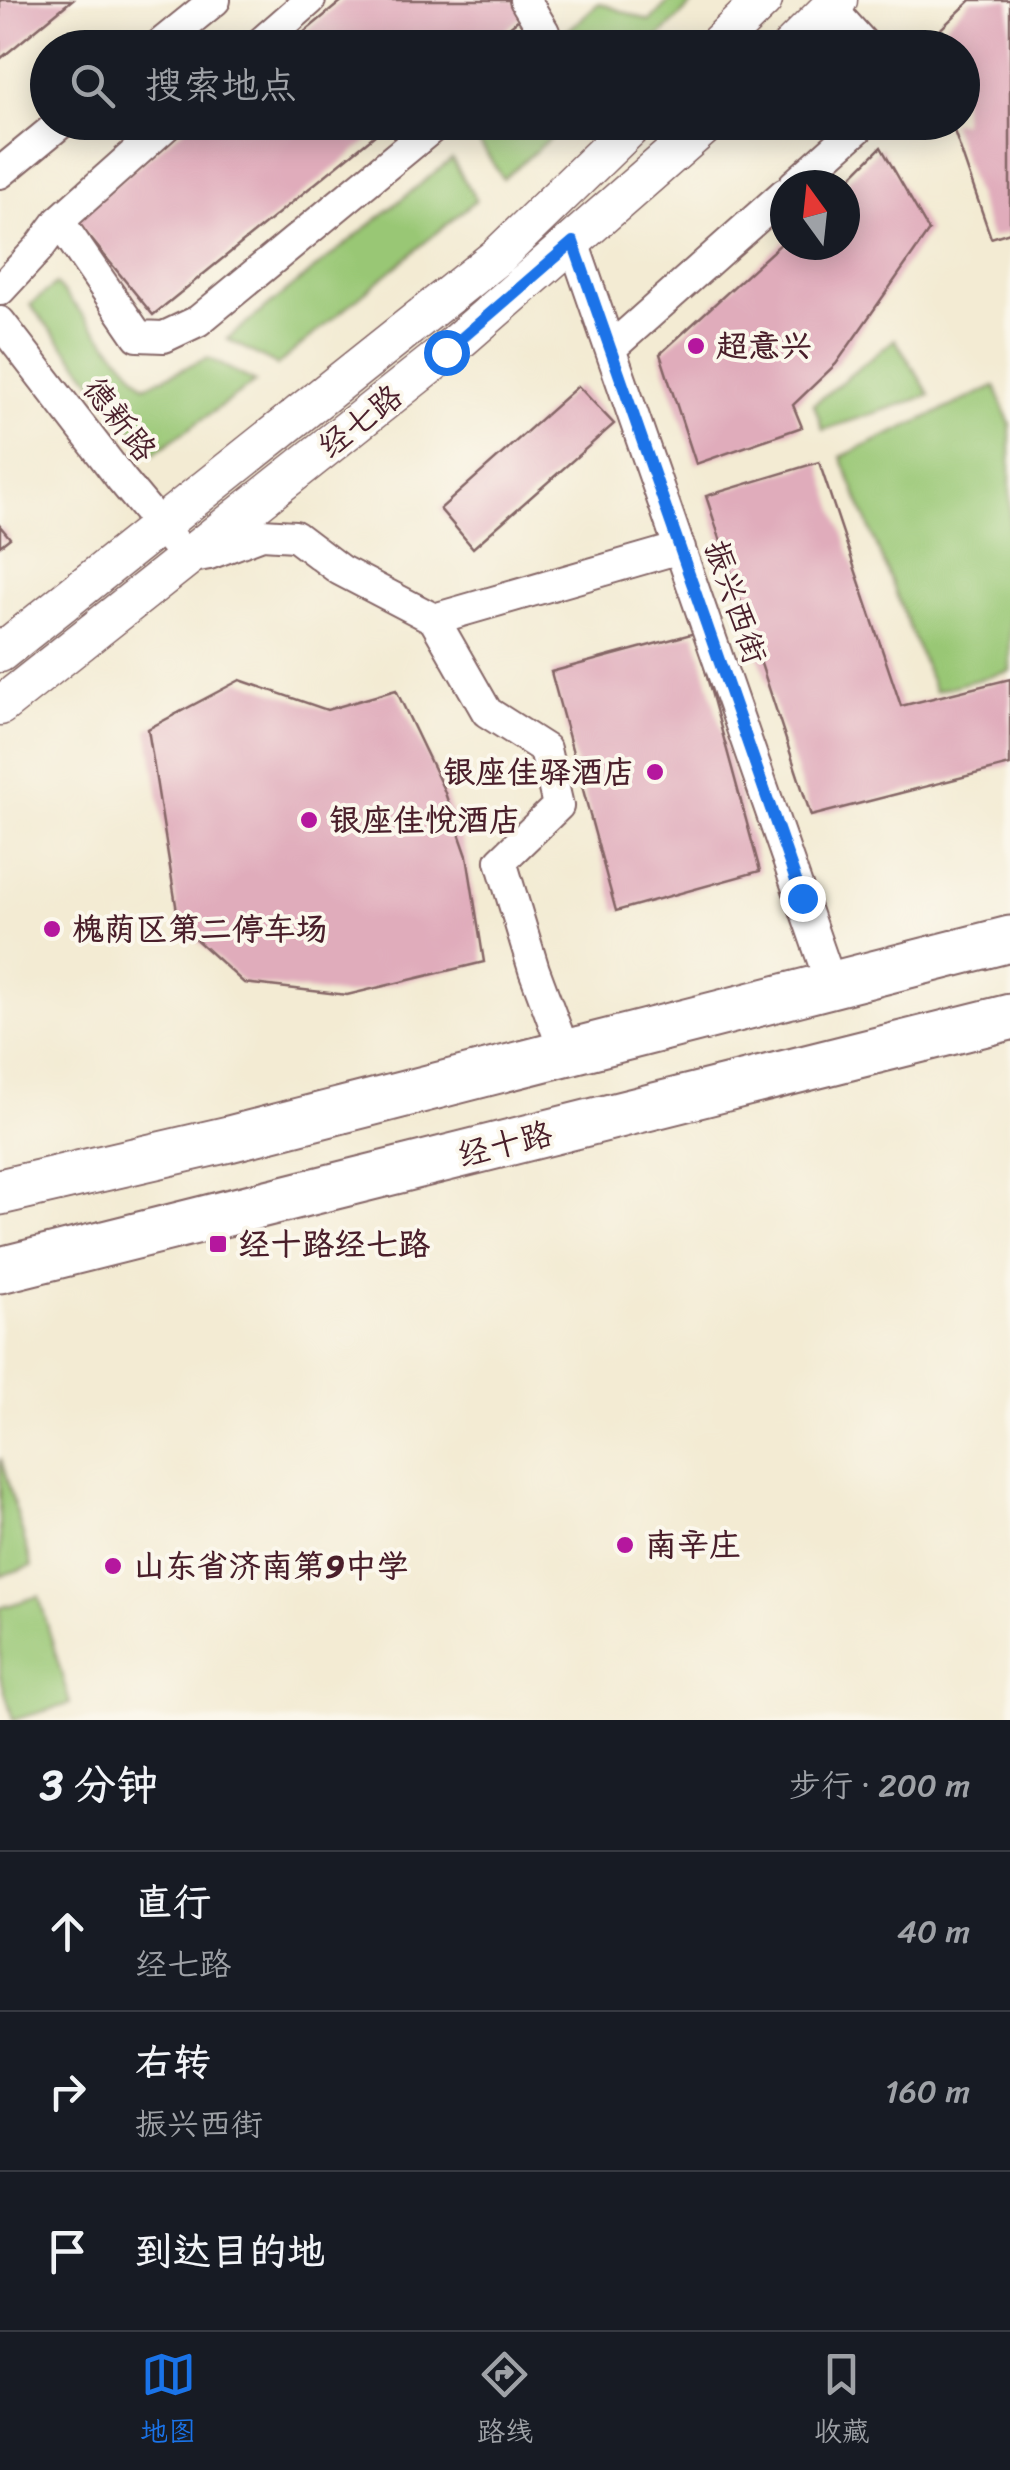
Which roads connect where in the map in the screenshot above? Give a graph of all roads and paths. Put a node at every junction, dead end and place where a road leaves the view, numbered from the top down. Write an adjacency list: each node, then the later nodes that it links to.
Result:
1 (215, 0): 6 (street)
2 (310, 0): 7 (street)
3 (525, 0): 8 (street)
4 (764, 0): 9 (main road)
5 (834, 4): 10 (main road); 11 (street)
6 (178, 30)
7 (276, 30)
8 (543, 30)
9 (733, 30)
10 (808, 30)
11 (854, 30)
12 (40, 140): 19 (street)
13 (150, 140): 21 (street)
14 (417, 140): 21 (street)
15 (617, 140): 26 (main road, 经七路)
16 (689, 140): 22 (main road, 经七路)
17 (845, 140): 18 (street)
18 (811, 170)
19 (0, 172)
20 (770, 206): 25 (street)
21 (59, 222): 23 (street)
22 (573, 242): 25 (street, 振兴西街); 28 (main road, 经七路)
23 (0, 290)
24 (0, 322): 26 (street, 德新路)
25 (611, 348): 27 (street, 振兴西街)
26 (158, 525): 28 (street, 德新路); 30 (main road, 经七路)
27 (680, 548): 29 (street); 33 (street, 振兴西街)
28 (187, 558): 29 (street); 31 (main road, 经七路)
29 (434, 619): 35 (street)
30 (0, 654)
31 (0, 706)
32 (1010, 939): 33 (highway)
33 (831, 984): 35 (highway)
34 (1010, 1016): 37 (highway, 经十路)
35 (565, 1053): 36 (highway)
36 (0, 1192)
37 (0, 1270)

